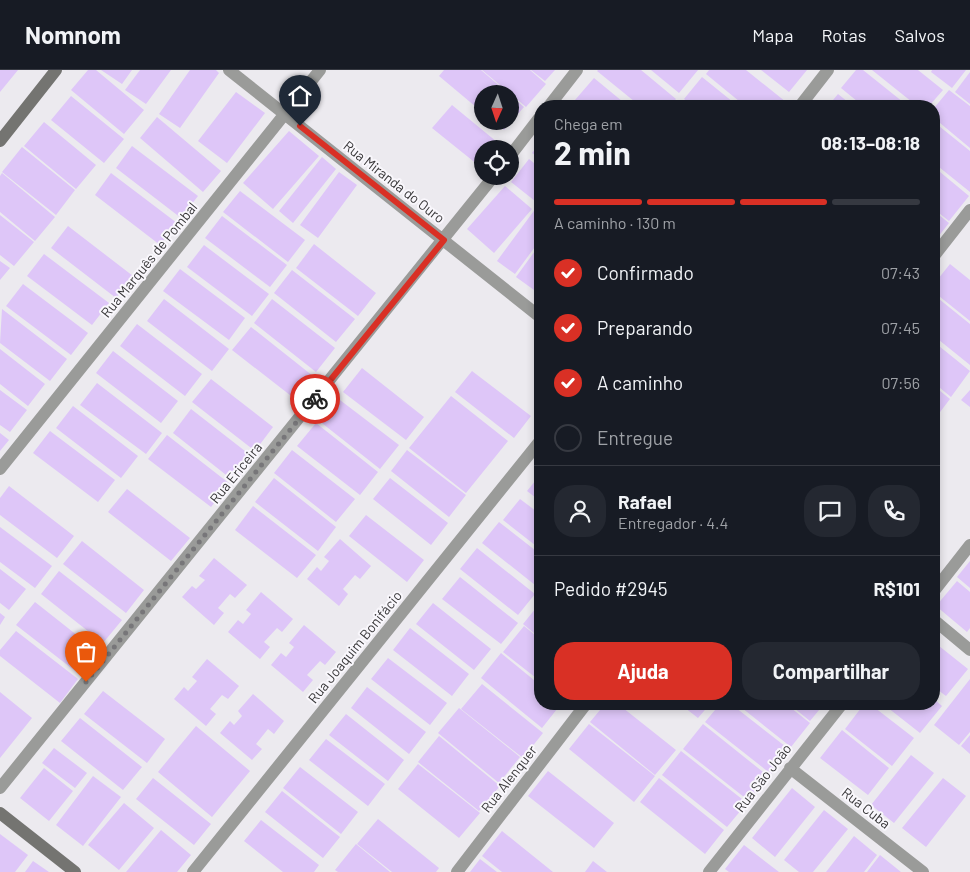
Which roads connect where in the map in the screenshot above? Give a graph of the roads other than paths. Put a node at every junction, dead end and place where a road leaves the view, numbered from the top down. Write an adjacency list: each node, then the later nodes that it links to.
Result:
1 (56, 70): 10 (main road)
2 (229, 70): 8 (street, Rua Miranda do Ouro)
3 (320, 70): 8 (street, Rua Marquês de Pombal)
4 (577, 70): 6 (street)
5 (828, 70): 7 (street)
6 (554, 100)
7 (805, 100)
8 (285, 114): 14 (street, Rua Miranda do Ouro); 18 (street, Rua Marquês de Pombal)
9 (534, 125): 11 (street)
10 (0, 141)
11 (519, 144)
12 (487, 185): 14 (street, Rua Ericeira)
13 (970, 210): 15 (street)
14 (444, 240): 16 (street, Rua Miranda do Ouro); 26 (street, Rua Ericeira)
15 (940, 248)
16 (534, 312)
17 (534, 448): 29 (street, Rua Joaquim Bonifácio)
18 (0, 469)
19 (970, 545): 20 (street)
20 (940, 583)
21 (940, 625): 22 (street)
22 (970, 650)
23 (581, 710): 30 (street, Rua Alenquer)
24 (837, 710): 25 (street, Rua São João)
25 (790, 768): 31 (street, Rua São João); 32 (street, Rua Cuba)
26 (0, 788)
27 (0, 813): 28 (main road)
28 (75, 872)
29 (193, 872)
30 (456, 872)
31 (709, 872)
32 (923, 872)

